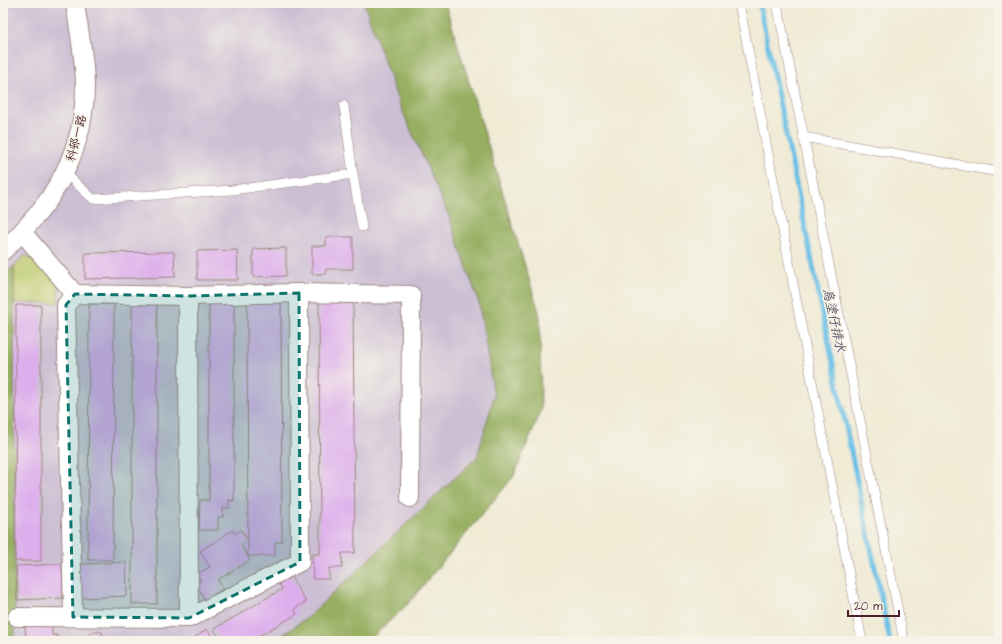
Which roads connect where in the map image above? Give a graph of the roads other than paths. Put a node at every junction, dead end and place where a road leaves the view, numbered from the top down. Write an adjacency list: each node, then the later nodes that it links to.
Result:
1 (75, 3): 7 (street, 科邨一路)
2 (739, 3): 19 (lane)
3 (777, 3): 5 (lane)
4 (344, 106): 8 (lane)
5 (803, 137): 6 (lane); 20 (lane)
6 (999, 172)
7 (65, 173): 8 (lane); 10 (street, 科邨一路)
8 (353, 174): 9 (lane)
9 (362, 228)
10 (22, 232): 11 (street, 科邨一路); 13 (street)
11 (3, 251)
12 (298, 293): 14 (street); 15 (street); 18 (street)
13 (75, 294): 14 (street); 17 (street)
14 (188, 296): 18 (street)
15 (410, 498)
16 (17, 617): 17 (street)
17 (73, 617): 18 (street)
18 (189, 618)
19 (862, 641)
20 (904, 641)

